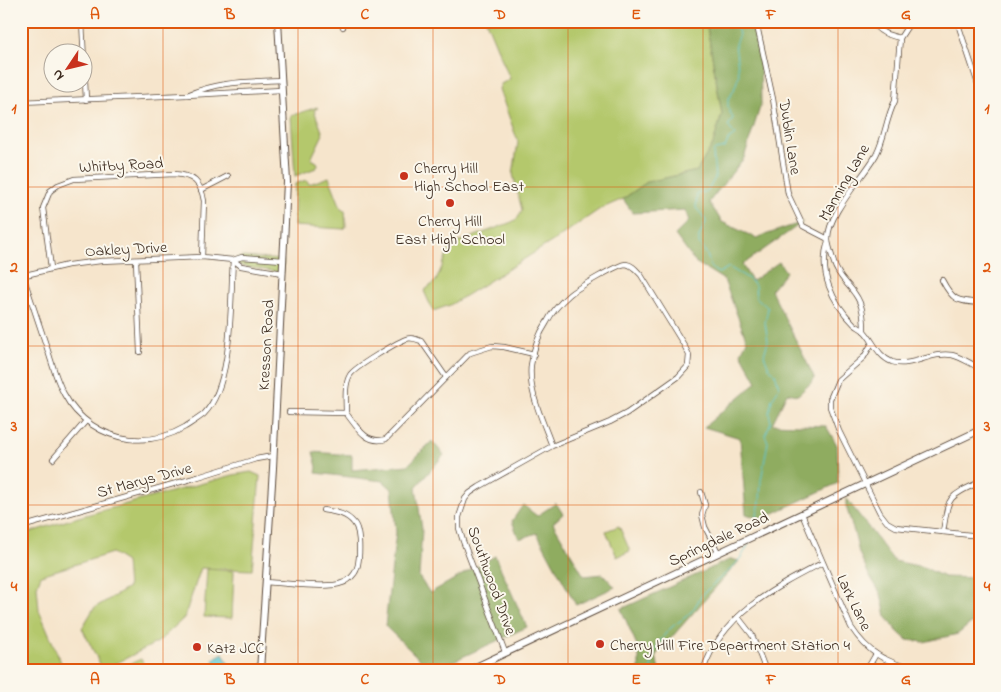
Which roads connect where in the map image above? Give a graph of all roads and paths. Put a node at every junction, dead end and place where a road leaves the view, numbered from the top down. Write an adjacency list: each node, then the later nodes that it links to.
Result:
1 (82, 21): 14 (street)
2 (278, 21): 10 (street, Kresson Road)
3 (340, 21): 8 (street)
4 (756, 21): 18 (street, Dublin Lane)
5 (872, 21): 9 (street)
6 (910, 21): 9 (street, Manning Lane)
7 (957, 21): 12 (street)
8 (343, 28)
9 (900, 38): 18 (street, Manning Lane)
10 (281, 80): 11 (street, Kresson Road); 13 (street)
11 (282, 90): 13 (street); 22 (street, Kresson Road)
12 (980, 90)
13 (187, 95): 14 (street)
14 (86, 100): 15 (street)
15 (21, 102)
16 (228, 176): 17 (street)
17 (201, 190): 19 (street); 23 (street, Whitby Road)
18 (828, 240): 28 (street, Manning Lane); 28 (street, Manning Lane)
19 (202, 257): 20 (street, Oakley Drive); 21 (street, Oakley Drive)
20 (136, 260): 23 (street, Oakley Drive); 30 (street)
21 (233, 260): 22 (street); 24 (street); 36 (street)
22 (283, 260): 24 (street, Kresson Road)
23 (51, 268): 25 (street, Oakley Drive)
24 (282, 272): 39 (street, Kresson Road)
25 (22, 276): 36 (street)
26 (942, 280): 27 (street)
27 (980, 303)
28 (864, 331): 29 (street, Manning Lane)
29 (872, 343): 32 (street, Manning Lane); 42 (street)
30 (140, 352)
31 (534, 354): 33 (street); 38 (street, Southwood Drive); 38 (street, Southwood Drive)
32 (980, 368)
33 (446, 377): 35 (street); 35 (street)
34 (288, 412): 35 (street)
35 (346, 413)
36 (86, 420): 40 (street)
37 (980, 430): 42 (street, Springdale Road)
38 (552, 446): 53 (street, Southwood Drive)
39 (274, 456): 46 (street, St Marys Drive); 51 (street, Kresson Road)
40 (53, 458)
41 (980, 482): 47 (street)
42 (865, 484): 45 (street, Springdale Road); 47 (street)
43 (701, 492): 49 (street)
44 (323, 510): 51 (street)
45 (802, 514): 49 (street, Springdale Road); 50 (street, Lark Lane)
46 (21, 527)
47 (943, 532): 48 (street)
48 (980, 536)
49 (718, 552): 53 (street, Springdale Road)
50 (822, 563): 52 (street); 54 (street, Lark Lane)
51 (266, 582): 55 (street, Kresson Road)
52 (738, 617): 57 (street); 58 (street)
53 (506, 652): 56 (street, Springdale Road)
54 (876, 654): 59 (street); 60 (street, Lark Lane)
55 (260, 671)
56 (467, 671)
57 (703, 671)
58 (766, 671)
59 (866, 671)
60 (917, 671)

